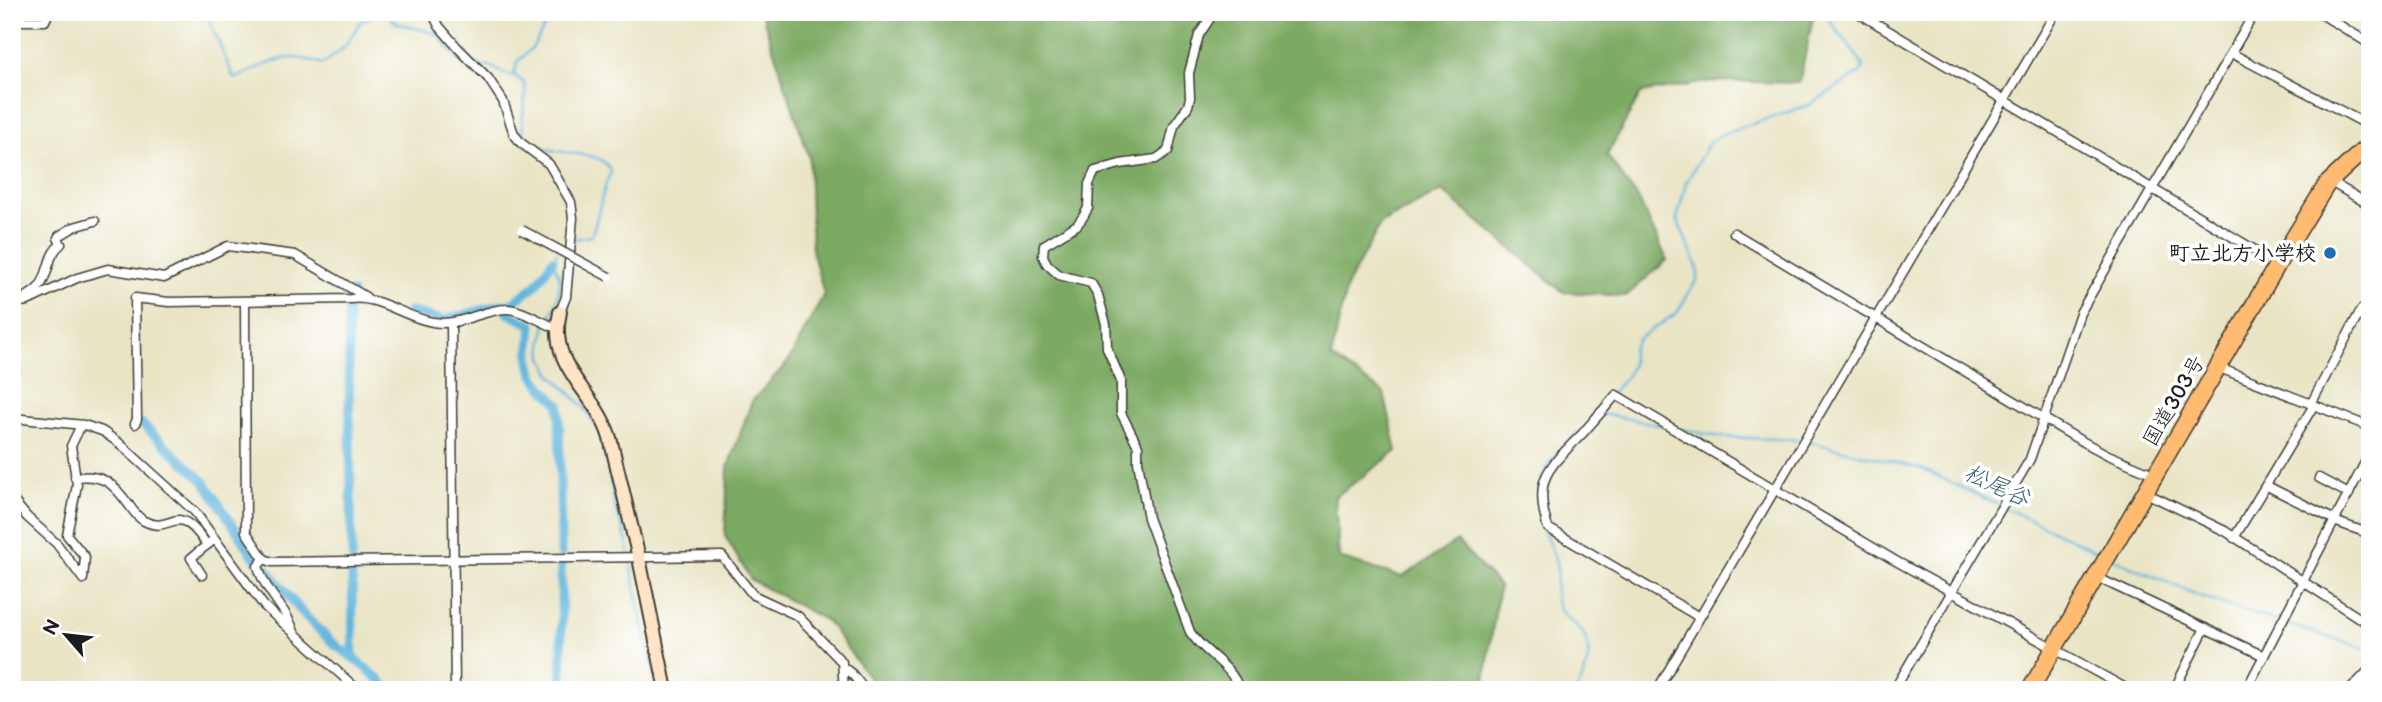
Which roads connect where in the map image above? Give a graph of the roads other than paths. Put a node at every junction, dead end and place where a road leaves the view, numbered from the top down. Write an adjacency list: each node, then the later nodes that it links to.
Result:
1 (49, 12): 8 (street)
2 (432, 12): 26 (street)
3 (1214, 12): 70 (street)
4 (1857, 12): 11 (street)
5 (2056, 12): 11 (street)
6 (2255, 12): 10 (street)
7 (2318, 12): 9 (street)
8 (12, 21)
9 (2370, 44)
10 (2231, 53): 12 (street); 15 (street)
11 (2004, 100): 15 (street); 27 (street)
12 (2370, 126)
13 (2370, 144): 14 (highway, 国道303号)
14 (2329, 181): 16 (street); 20 (highway, 国道303号)
15 (2154, 188): 20 (street); 33 (street)
16 (2370, 205)
17 (95, 221): 24 (street)
18 (522, 230): 21 (street, bridge)
19 (1734, 233): 27 (street)
20 (2279, 262): 30 (highway, 国道303号)
21 (609, 277)
22 (366, 297): 23 (street); 24 (street); 28 (street)
23 (245, 301): 34 (street); 51 (street)
24 (17, 302)
25 (2361, 310): 31 (street)
26 (560, 312): 29 (street)
27 (1875, 317): 33 (street); 42 (street)
28 (451, 324): 29 (street); 52 (street)
29 (556, 328): 50 (street)
30 (2217, 367): 31 (street); 38 (highway, 国道303号)
31 (2313, 405): 36 (street); 41 (street)
32 (12, 418): 35 (street)
33 (2045, 419): 38 (street); 56 (street)
34 (135, 424)
35 (81, 425): 39 (street); 49 (street)
36 (2370, 427)
37 (2370, 453): 44 (street)
38 (2156, 475): 43 (highway, 国道303号)
39 (75, 477): 45 (street); 49 (street)
40 (2319, 478): 44 (street)
41 (2267, 486): 46 (street); 48 (street)
42 (1775, 488): 56 (street); 57 (street); 57 (street)
43 (2146, 493): 48 (street); 54 (highway, 国道303号)
44 (2349, 494): 46 (street)
45 (12, 499)
46 (2335, 521): 47 (street); 55 (street)
47 (2370, 534)
48 (2234, 538): 55 (street)
49 (211, 542): 53 (street); 60 (street)
50 (639, 558): 52 (street); 63 (street); 67 (street)
51 (264, 559): 52 (street); 60 (street)
52 (455, 559): 66 (street)
53 (202, 575)
54 (2096, 577): 59 (street); 61 (highway, 国道303号)
55 (2302, 582): 58 (street); 62 (street)
56 (1951, 592): 61 (street); 72 (street)
57 (1699, 617): 71 (street)
58 (2370, 625)
59 (2205, 628): 62 (street); 75 (street)
60 (294, 633): 65 (street)
61 (2054, 649): 73 (highway, 国道303号); 74 (street)
62 (2264, 656): 76 (street)
63 (844, 668): 68 (street); 69 (street)
64 (2370, 669): 77 (street)
65 (358, 690)
66 (455, 690)
67 (666, 690)
68 (844, 690)
69 (865, 690)
70 (1239, 690)
71 (1657, 690)
72 (1894, 690)
73 (2030, 690)
74 (2129, 690)
75 (2174, 690)
76 (2246, 690)
77 (2350, 690)

